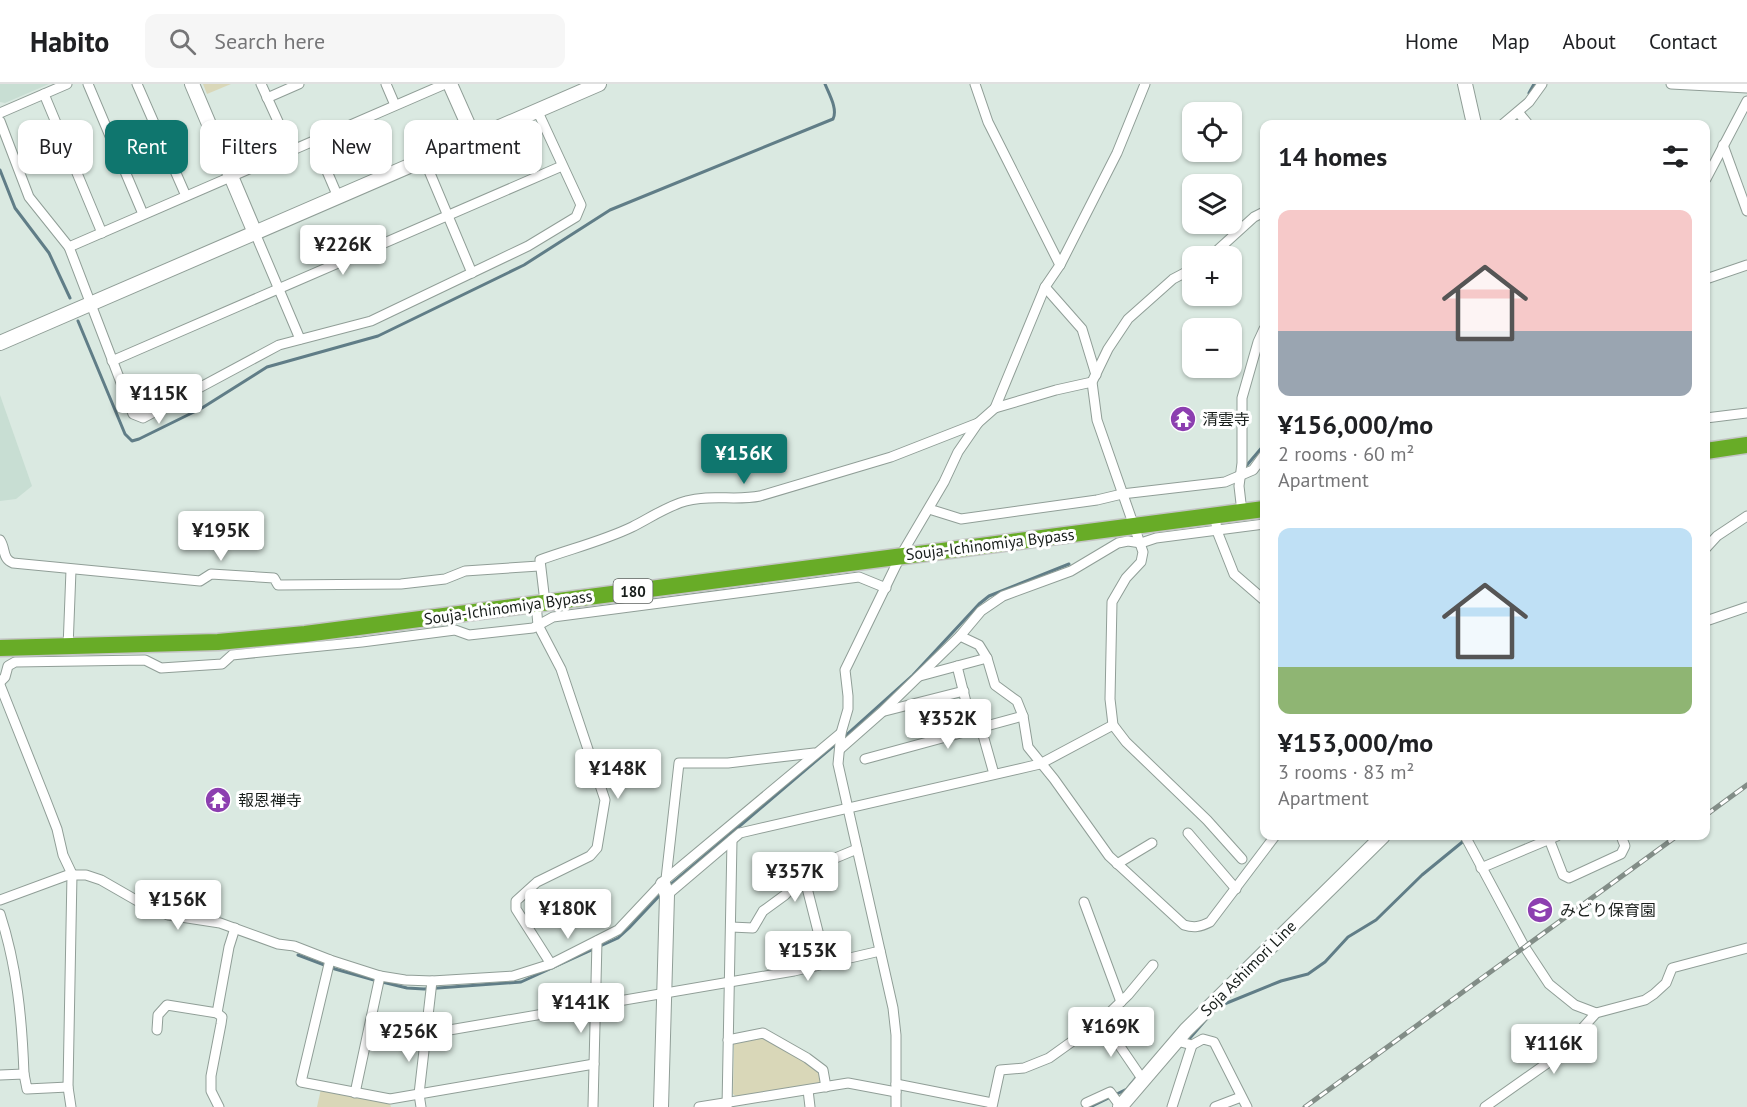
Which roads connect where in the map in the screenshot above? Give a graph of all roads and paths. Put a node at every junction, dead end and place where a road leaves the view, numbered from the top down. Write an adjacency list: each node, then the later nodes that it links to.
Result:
1 (67, 84): 17 (street)
2 (88, 84): 43 (street)
3 (138, 84): 40 (street)
4 (192, 84): 39 (street)
5 (261, 84): 18 (street)
6 (299, 84): 18 (street)
7 (386, 84): 20 (street)
8 (445, 84): 20 (street)
9 (450, 84): 26 (street)
10 (975, 84): 50 (street)
11 (1145, 84): 50 (street)
12 (1465, 84): 28 (street)
13 (1542, 84): 22 (street)
14 (1671, 84): 16 (street)
15 (594, 85): 21 (street)
16 (1747, 88)
17 (44, 94): 23 (street); 46 (street)
18 (267, 98): 24 (street)
19 (1747, 101): 32 (street)
20 (395, 105): 25 (street)
21 (537, 110): 27 (street); 33 (street)
22 (1518, 112): 29 (street); 30 (street)
23 (0, 113)
24 (277, 120)
25 (361, 120)
26 (466, 120)
27 (514, 120)
28 (1473, 120)
29 (1508, 120)
30 (1525, 120)
31 (0, 121): 49 (street)
32 (1723, 145): 35 (street); 42 (street)
33 (562, 166): 45 (street); 52 (street)
34 (404, 168): 41 (street)
35 (1710, 171)
36 (236, 174): 39 (street)
37 (328, 174): 41 (street)
38 (430, 174): 45 (street)
39 (231, 176): 40 (street); 47 (street)
40 (186, 196): 43 (street)
41 (338, 197): 47 (street)
42 (1747, 211)
43 (143, 214): 46 (street)
44 (1260, 214): 48 (street)
45 (447, 215): 52 (street); 56 (street)
46 (102, 232): 49 (street)
47 (255, 233): 56 (street); 57 (street)
48 (1222, 246)
49 (69, 247): 57 (street)
50 (1060, 265): 55 (street)
51 (1747, 265): 54 (street)
52 (472, 273): 59 (street)
53 (1182, 274): 62 (street)
54 (1710, 278)
55 (1045, 287): 62 (street); 63 (street)
56 (280, 289): 59 (street); 61 (street)
57 (89, 304): 60 (street); 61 (street)
58 (1260, 337): 70 (street)
59 (300, 339): 61 (street)
60 (0, 342)
61 (112, 362)
62 (1094, 378): 63 (street); 71 (street)
63 (995, 408): 66 (street)
64 (1747, 413): 65 (street)
65 (1710, 418)
66 (978, 423): 72 (street); 83 (street)
67 (1747, 445): 68 (highway)
68 (1710, 450)
69 (1260, 460): 70 (street)
70 (1240, 476): 71 (street); 74 (street)
71 (1122, 494): 72 (street); 78 (street)
72 (929, 509): 82 (street)
73 (1260, 510): 74 (highway, Souja-Ichinomiya Bypass / 180)
74 (1242, 512): 76 (highway, Souja-Ichinomiya Bypass / 180)
75 (1747, 516): 81 (street)
76 (1216, 523): 77 (street); 78 (highway, Souja-Ichinomiya Bypass / 180); 80 (street); 86 (street)
77 (1260, 524)
78 (1134, 525): 80 (street); 82 (highway, Souja-Ichinomiya Bypass / 180)
79 (0, 540): 84 (street)
80 (1141, 543): 91 (street); 101 (street)
81 (1710, 544)
82 (901, 555): 85 (street); 87 (highway, Souja-Ichinomiya Bypass / 180)
83 (539, 566): 84 (street); 87 (street)
84 (71, 570): 93 (street)
85 (886, 588): 90 (street); 103 (street)
86 (1260, 597)
87 (540, 603): 90 (street); 93 (highway, Souja-Ichinomiya Bypass / 180)
88 (1747, 607): 89 (street)
89 (1710, 620)
90 (538, 625): 93 (street); 135 (street)
91 (960, 636): 94 (street); 96 (street)
92 (0, 648): 93 (highway, Souja-Ichinomiya Bypass / 180)
93 (67, 654): 97 (street)
94 (987, 658): 95 (street); 100 (street)
95 (957, 666): 96 (street); 98 (street)
96 (918, 677): 99 (street)
97 (0, 684): 122 (street)
98 (964, 691): 99 (street); 102 (street)
99 (882, 712): 103 (street)
100 (1023, 716): 102 (street); 106 (street)
101 (1113, 725): 106 (street); 119 (street)
102 (977, 729): 105 (street); 107 (street)
103 (840, 741): 104 (street); 108 (street)
104 (815, 753): 124 (street); 124 (street)
105 (865, 759)
106 (1040, 764): 107 (street); 120 (street)
107 (994, 774): 108 (street)
108 (848, 808): 110 (street); 118 (street)
109 (1188, 833): 125 (street)
110 (732, 840): 124 (street); 129 (street)
111 (1272, 840): 125 (street)
112 (1379, 840): 150 (street, Soja Ashimori Line)
113 (1467, 840): 121 (street)
114 (1546, 840): 121 (street)
115 (1554, 840): 116 (street)
116 (1623, 840)
117 (1152, 843): 120 (street)
118 (857, 849): 123 (street); 133 (street)
119 (1242, 859)
120 (1118, 864): 125 (street)
121 (1481, 868): 145 (street)
122 (72, 874): 126 (street); 130 (street); 156 (street)
123 (804, 876): 129 (street); 134 (street)
124 (665, 888): 131 (street); 141 (street)
125 (1236, 889)
126 (0, 900)
127 (1084, 902): 142 (street)
128 (0, 914): 153 (street)
129 (731, 927): 139 (street)
130 (235, 928): 136 (street); 144 (street)
131 (597, 946): 135 (street); 143 (street)
132 (1747, 948): 145 (street)
133 (880, 951): 134 (street); 158 (street)
134 (826, 963): 139 (street)
135 (551, 964): 140 (street)
136 (329, 965): 138 (street); 160 (street)
137 (1153, 965): 142 (street)
138 (379, 979): 140 (street); 160 (street)
139 (730, 981): 141 (street); 149 (street)
140 (432, 986): 148 (street)
141 (663, 993): 143 (street); 170 (street)
142 (1121, 1002): 146 (street)
143 (596, 1005): 148 (street); 152 (street)
144 (217, 1013): 147 (street); 167 (street)
145 (1596, 1013): 178 (street)
146 (1102, 1020): 155 (street); 165 (street)
147 (157, 1030)
148 (426, 1034): 161 (street)
149 (728, 1040): 157 (street); 164 (street)
150 (1177, 1041): 151 (street); 155 (street, Soja Ashimori Line)
151 (1192, 1045): 162 (street); 175 (street)
152 (594, 1064): 161 (street); 169 (street)
153 (24, 1074): 154 (street); 156 (street)
154 (0, 1075)
155 (1143, 1080): 174 (street, Soja Ashimori Line)
156 (68, 1087): 166 (street)
157 (826, 1087): 158 (street); 159 (street)
158 (896, 1088): 165 (street); 173 (street)
159 (808, 1090): 164 (street); 172 (street)
160 (355, 1093): 161 (street)
161 (419, 1094): 168 (street)
162 (1242, 1097): 176 (street); 177 (street)
163 (1086, 1102): 174 (street)
164 (727, 1104): 171 (street)
165 (992, 1105)
166 (71, 1107)
167 (219, 1107)
168 (421, 1107)
169 (594, 1107)
170 (661, 1107)
171 (699, 1107)
172 (810, 1107)
173 (896, 1107)
174 (1120, 1107)
175 (1172, 1107)
176 (1215, 1107)
177 (1247, 1107)
178 (1485, 1107)

